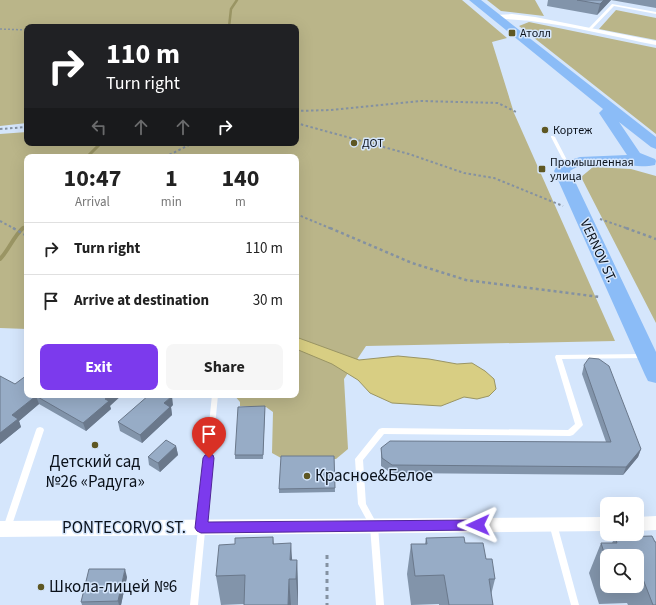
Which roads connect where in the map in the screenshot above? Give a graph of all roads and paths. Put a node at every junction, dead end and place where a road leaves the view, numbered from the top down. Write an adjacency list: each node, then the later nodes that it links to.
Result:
1 (474, 0): 3 (main road)
2 (656, 13): 6 (lane)
3 (496, 17): 6 (street); 8 (main road)
4 (0, 29): 5 (path)
5 (24, 30)
6 (590, 30): 7 (street)
7 (656, 43)
8 (592, 94): 15 (main road); 17 (main road)
9 (299, 111): 10 (path)
10 (518, 113)
11 (299, 124): 22 (path)
12 (24, 127): 13 (path)
13 (0, 129)
14 (553, 137): 21 (lane)
15 (656, 145): 17 (main road)
16 (187, 146): 18 (path)
17 (632, 151): 19 (main road); 20 (main road)
18 (171, 154)
19 (606, 160): 20 (main road); 21 (main road)
20 (651, 162)
21 (567, 164): 22 (main road, VERNOV ST.)
22 (580, 212): 26 (path); 28 (main road, VERNOV ST.)
23 (299, 215): 27 (path)
24 (0, 221): 25 (path)
25 (24, 234)
26 (656, 239)
27 (600, 297)
28 (647, 356): 29 (main road, VERNOV ST.); 36 (lane)
29 (656, 375)
30 (215, 398): 37 (lane)
31 (40, 430): 38 (lane)
32 (553, 524): 33 (street, PONTECORVO ST.); 36 (street, PONTECORVO ST.); 43 (lane)
33 (600, 524)
34 (644, 524): 35 (street)
35 (656, 524)
36 (374, 526): 37 (street, PONTECORVO ST.); 42 (lane)
37 (201, 528): 38 (street, PONTECORVO ST.); 40 (lane)
38 (3, 529)
39 (327, 555): 41 (path)
40 (194, 605)
41 (327, 605)
42 (380, 605)
43 (575, 605)

